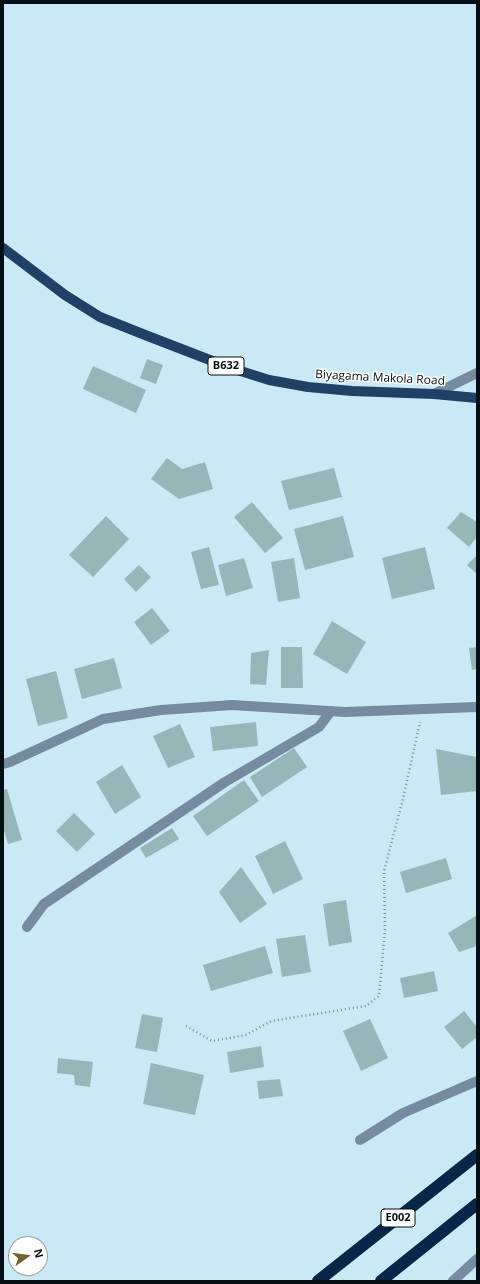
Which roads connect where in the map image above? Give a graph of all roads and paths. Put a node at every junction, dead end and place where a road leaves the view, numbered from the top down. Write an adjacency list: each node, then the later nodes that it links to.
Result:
1 (3, 248): 3 (main road, Biyagama Makola Road / B632)
2 (477, 373): 3 (street)
3 (434, 394): 4 (main road, Biyagama Makola Road / B632)
4 (477, 398)
5 (477, 707): 6 (street)
6 (331, 711): 8 (street); 9 (street)
7 (421, 718): 10 (path)
8 (3, 764)
9 (27, 926)
10 (186, 1026)
11 (477, 1081): 12 (street)
12 (360, 1140)
13 (477, 1155): 16 (highway, E002)
14 (477, 1204): 17 (highway)
15 (477, 1259): 18 (street)
16 (318, 1281)
17 (381, 1281)
18 (453, 1281)

